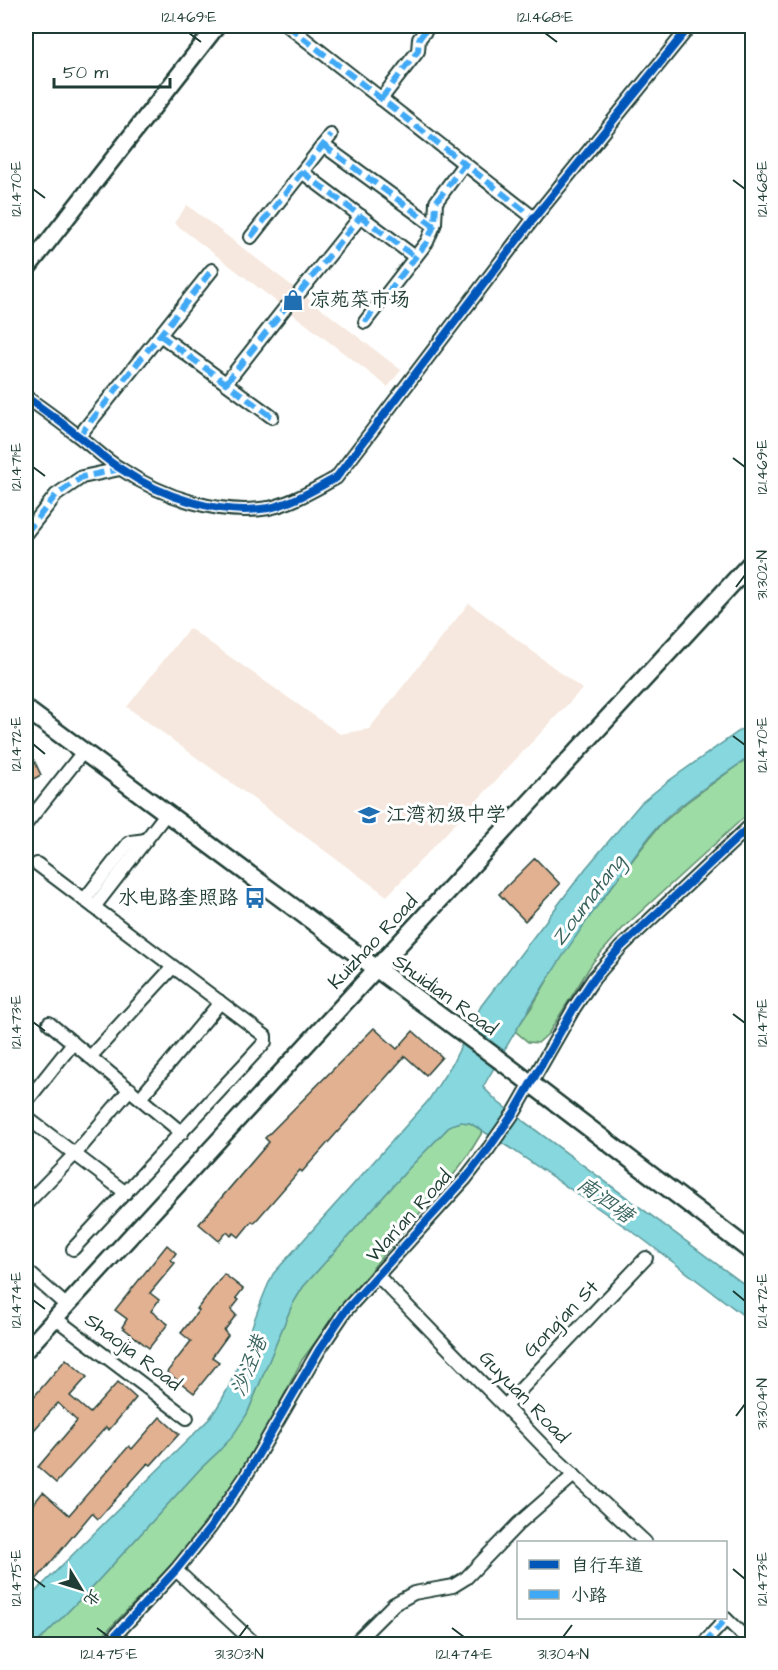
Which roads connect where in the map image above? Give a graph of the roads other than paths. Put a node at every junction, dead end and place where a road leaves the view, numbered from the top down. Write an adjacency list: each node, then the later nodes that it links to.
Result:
1 (217, 26): 13 (street)
2 (288, 26): 5 (street)
3 (429, 26): 5 (street)
4 (690, 26): 9 (street)
5 (381, 99): 6 (street)
6 (464, 164): 9 (street); 10 (street)
7 (302, 172): 8 (street); 10 (street); 11 (street)
8 (361, 216): 12 (street); 15 (street)
9 (534, 218): 23 (street)
10 (434, 226): 12 (street)
11 (251, 237)
12 (415, 257): 17 (street)
13 (26, 270)
14 (212, 270): 18 (street)
15 (300, 292)
16 (285, 308): 19 (street)
17 (365, 322)
18 (160, 335): 19 (street); 22 (street)
19 (226, 383): 21 (street)
20 (26, 397): 22 (street)
21 (272, 417)
22 (79, 436): 23 (street)
23 (120, 469): 24 (street)
24 (26, 533)
25 (753, 562): 34 (main road, Kuizhao Road)
26 (26, 709): 27 (main road, Shuidian Road)
27 (83, 752): 28 (main road, Shuidian Road); 29 (street)
28 (166, 814): 32 (street); 34 (main road, Shuidian Road)
29 (26, 824)
30 (753, 824): 39 (street, Wan'an Road)
31 (37, 864): 32 (street)
32 (89, 904): 33 (street)
33 (173, 967): 35 (street); 38 (street)
34 (375, 970): 39 (main road, Shuidian Road); 53 (street, Kuizhao Road)
35 (219, 1001): 41 (street); 44 (street)
36 (49, 1023): 37 (street)
37 (73, 1043): 38 (street); 42 (street)
38 (90, 1057): 40 (street)
39 (531, 1084): 49 (main road, Shuidian Road); 52 (street, Wan'an Road)
40 (130, 1089): 41 (street); 45 (street)
41 (141, 1097): 44 (street)
42 (26, 1102)
43 (26, 1117): 45 (street)
44 (182, 1133): 46 (street)
45 (75, 1154): 46 (street); 47 (street)
46 (126, 1193): 48 (street)
47 (26, 1204)
48 (74, 1249)
49 (753, 1252)
50 (646, 1258): 56 (street, Gong'an St)
51 (26, 1270): 53 (street)
52 (377, 1275): 56 (street, Guyuan Road); 60 (street, Wan'an Road)
53 (67, 1306): 54 (street, Kuizhao Road)
54 (55, 1318): 55 (street, Kuizhao Road); 57 (street, Shaojia Road)
55 (26, 1350)
56 (505, 1406): 58 (street, Guyuan Road)
57 (187, 1418)
58 (574, 1475): 59 (street, Guyuan Road); 65 (street)
59 (644, 1541)
60 (176, 1570): 63 (street, Wan'an Road); 64 (street)
61 (724, 1619): 66 (street)
62 (726, 1619): 67 (street)
63 (107, 1644)
64 (255, 1644)
65 (354, 1644)
66 (703, 1644)
67 (753, 1644)

